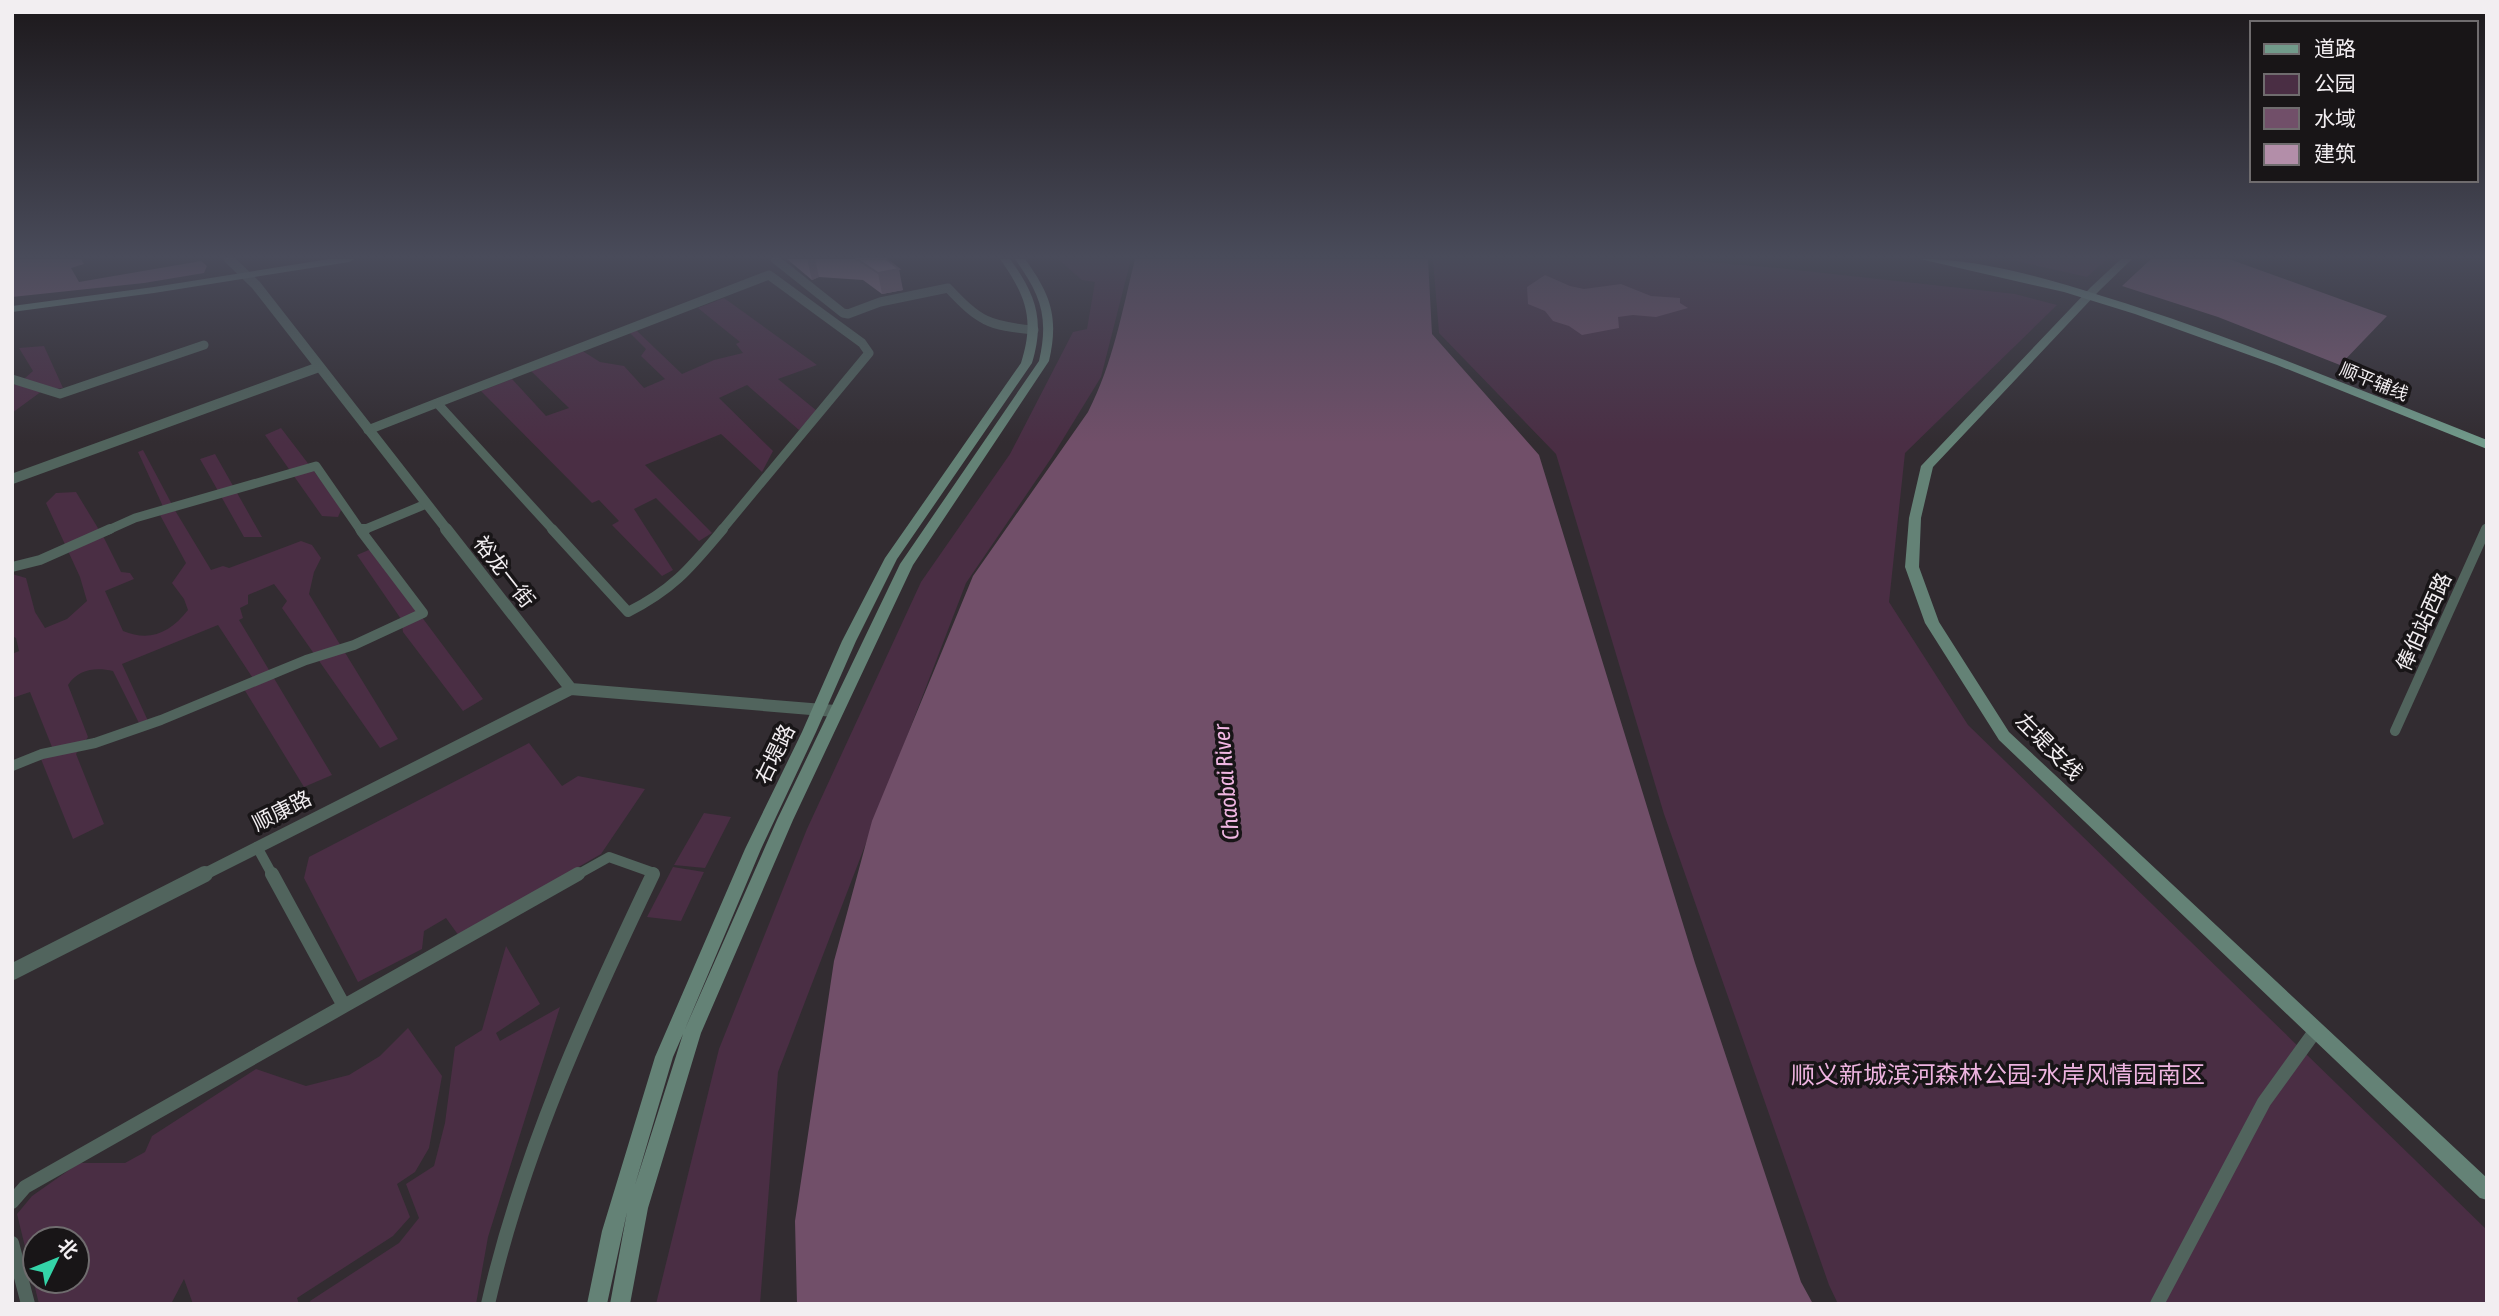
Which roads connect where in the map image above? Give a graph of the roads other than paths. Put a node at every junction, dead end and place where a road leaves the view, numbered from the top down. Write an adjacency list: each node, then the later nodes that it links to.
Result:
1 (282, 320): 12 (street, 裕龙一街)
2 (651, 320): 14 (street)
3 (831, 320): 14 (street)
4 (979, 320): 10 (street)
5 (1034, 320): 10 (main road, 右堤路)
6 (1051, 320): 25 (main road, 右堤路)
7 (2065, 320): 31 (main road, 左堤支线)
8 (2165, 320): 17 (main road, 顺平辅线)
9 (2188, 320): 16 (main road, 顺平辅线)
10 (1034, 330): 24 (main road, 右堤路)
11 (204, 345): 13 (street)
12 (319, 368): 15 (street, 裕龙一街); 18 (street)
13 (12, 379)
14 (437, 403): 15 (street)
15 (368, 430): 19 (street, 裕龙一街)
16 (2487, 436)
17 (2487, 445)
18 (12, 480)
19 (426, 504): 21 (street); 23 (street, 裕龙一街)
20 (2487, 528): 26 (street, 俸伯站西路)
21 (361, 531): 22 (street); 27 (street)
22 (12, 567)
23 (571, 689): 24 (street); 28 (street, 顺康路)
24 (819, 709): 25 (street); 37 (main road, 右堤路)
25 (835, 711): 38 (main road, 右堤路)
26 (2395, 732)
27 (12, 766)
28 (257, 847): 29 (street, 顺康路); 30 (street)
29 (12, 972)
30 (344, 1006): 33 (street); 36 (street)
31 (2316, 1030): 32 (main road, 左堤支线); 39 (street)
32 (2487, 1191)
33 (12, 1202)
34 (12, 1243): 35 (street)
35 (27, 1304)
36 (488, 1304)
37 (597, 1304)
38 (620, 1304)
39 (2157, 1304)

